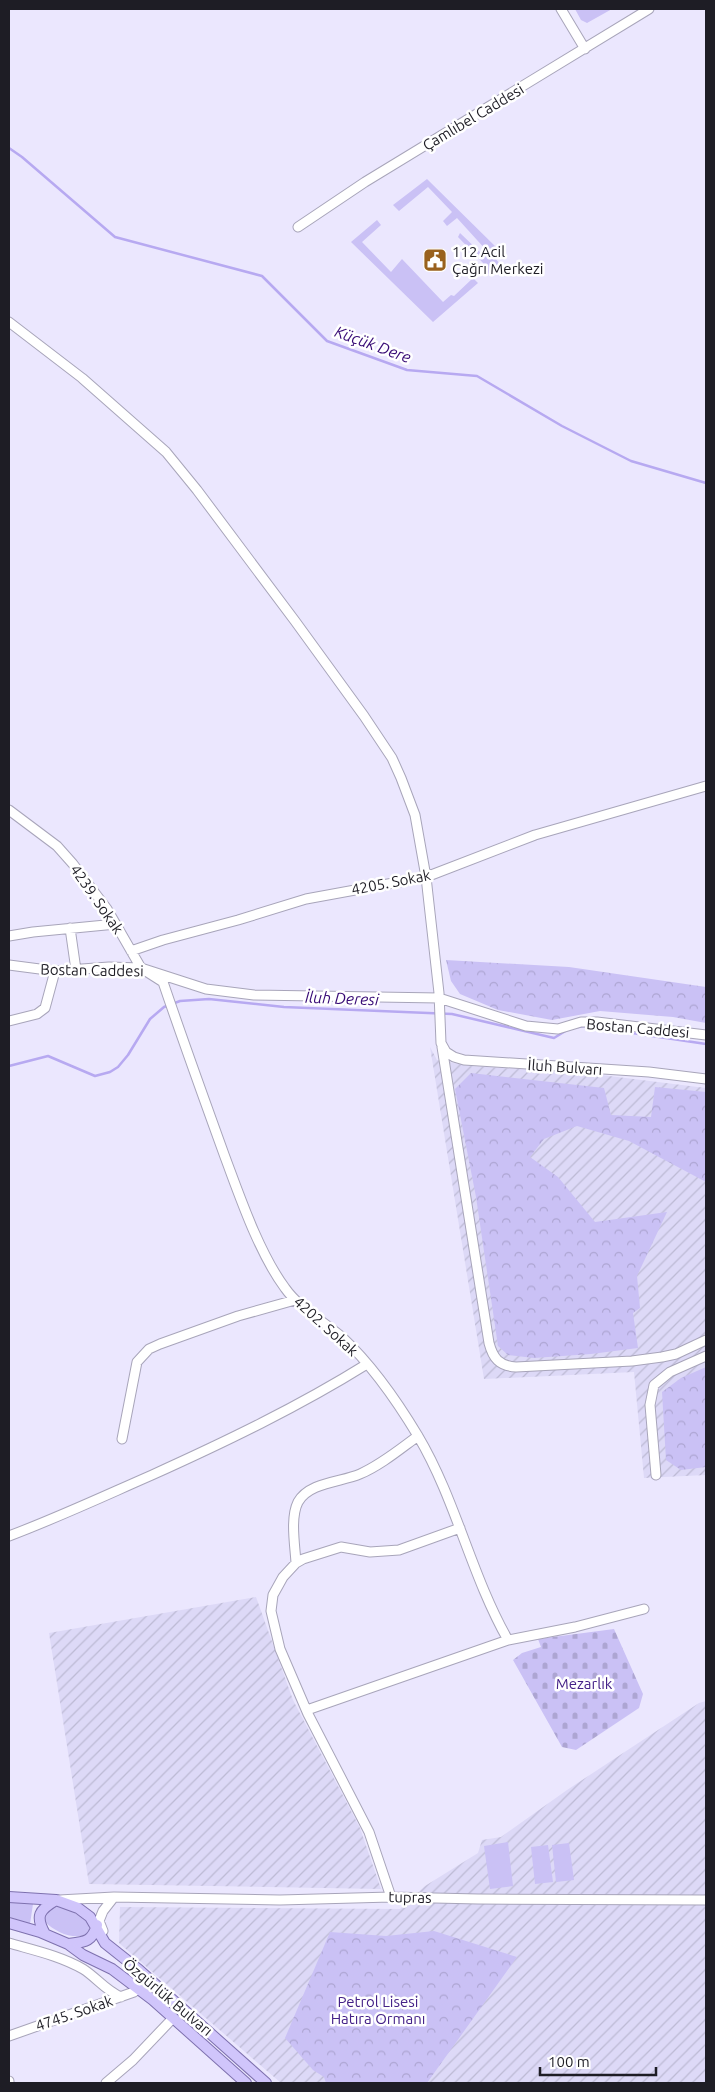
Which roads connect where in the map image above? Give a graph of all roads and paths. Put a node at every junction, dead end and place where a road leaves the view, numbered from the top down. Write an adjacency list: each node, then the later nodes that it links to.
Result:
1 (561, 9): 3 (street)
2 (649, 9): 3 (street, Çamlıbel Caddesi)
3 (585, 49): 4 (street, Çamlıbel Caddesi)
4 (298, 227)
5 (9, 322): 8 (street)
6 (706, 786): 8 (street, 4205. Sokak)
7 (9, 810): 9 (street, 4239. Sokak)
8 (426, 877): 12 (street, 4205. Sokak); 18 (street)
9 (116, 924): 10 (street); 12 (street, 4239. Sokak)
10 (70, 928): 11 (street); 15 (street)
11 (9, 936)
12 (131, 951): 14 (street, 4239. Sokak)
13 (9, 964): 16 (street, Bostan Caddesi)
14 (141, 968): 15 (street, Bostan Caddesi); 17 (street, 4239. Sokak); 18 (street, Bostan Caddesi)
15 (76, 970): 16 (street, Bostan Caddesi)
16 (55, 971): 19 (street)
17 (169, 1000): 23 (street, 4202. Sokak)
18 (439, 1001): 20 (street, Bostan Caddesi); 21 (street)
19 (9, 1021)
20 (706, 1035)
21 (441, 1043): 22 (street, İluh Bulvarı); 24 (street)
22 (706, 1079)
23 (295, 1300): 26 (street, 4202. Sokak); 28 (street)
24 (706, 1340)
25 (706, 1356): 29 (street)
26 (367, 1364): 27 (street, 4202. Sokak); 31 (street)
27 (418, 1436): 30 (street, 4202. Sokak); 32 (street)
28 (122, 1439)
29 (656, 1475)
30 (460, 1528): 32 (street); 34 (street, 4202. Sokak)
31 (9, 1536)
32 (296, 1563): 35 (street)
33 (644, 1609): 34 (street)
34 (508, 1640): 35 (street)
35 (307, 1710): 39 (street)
36 (706, 1892): 41 (street)
37 (114, 1896): 39 (street, tupras); 40 (street, tupras); 43 (street)
38 (9, 1897): 40 (main road)
39 (390, 1897): 41 (street, tupras)
40 (56, 1900): 43 (main road); 44 (main road)
41 (702, 1900)
42 (9, 1923): 44 (main road, Özgürlük Bulvarı)
43 (98, 1923): 46 (main road); 53 (main road, Özgürlük Bulvarı)
44 (45, 1934): 46 (main road, Özgürlük Bulvarı)
45 (9, 1943): 48 (street)
46 (68, 1944): 47 (main road, Özgürlük Bulvarı)
47 (139, 1988): 48 (street, 4745. Sokak); 49 (main road, Özgürlük Bulvarı)
48 (121, 1997): 50 (street, 4745. Sokak)
49 (173, 2018): 51 (street); 52 (main road, Özgürlük Bulvarı)
50 (9, 2036)
51 (106, 2083)
52 (246, 2083)
53 (266, 2083)

